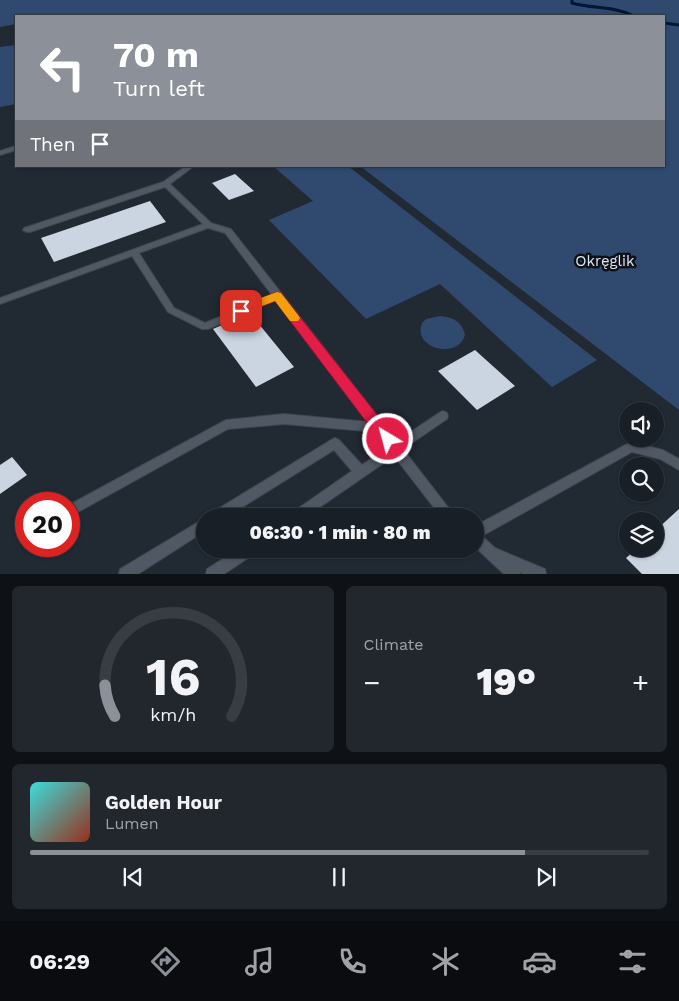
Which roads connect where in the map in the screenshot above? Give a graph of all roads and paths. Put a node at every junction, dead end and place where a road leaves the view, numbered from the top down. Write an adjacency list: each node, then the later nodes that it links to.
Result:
1 (15, 148): 2 (lane)
2 (0, 153)
3 (190, 167): 4 (lane)
4 (166, 184): 5 (lane); 6 (lane)
5 (208, 225): 7 (lane); 8 (lane)
6 (27, 230)
7 (134, 252): 8 (lane); 9 (lane)
8 (277, 296): 11 (lane)
9 (0, 301)
10 (443, 416): 12 (lane)
11 (380, 428): 12 (lane); 15 (lane)
12 (396, 450): 14 (lane); 18 (lane)
13 (679, 466): 19 (lane)
14 (361, 474): 16 (lane); 17 (lane)
15 (80, 505)
16 (230, 508)
17 (309, 508)
18 (443, 508)
19 (484, 528)
20 (196, 530): 24 (lane)
21 (484, 546): 22 (lane)
22 (492, 554): 26 (lane); 27 (lane); 28 (lane)
23 (236, 558): 25 (lane)
24 (125, 574)
25 (212, 574)
26 (507, 574)
27 (514, 574)
28 (540, 574)

